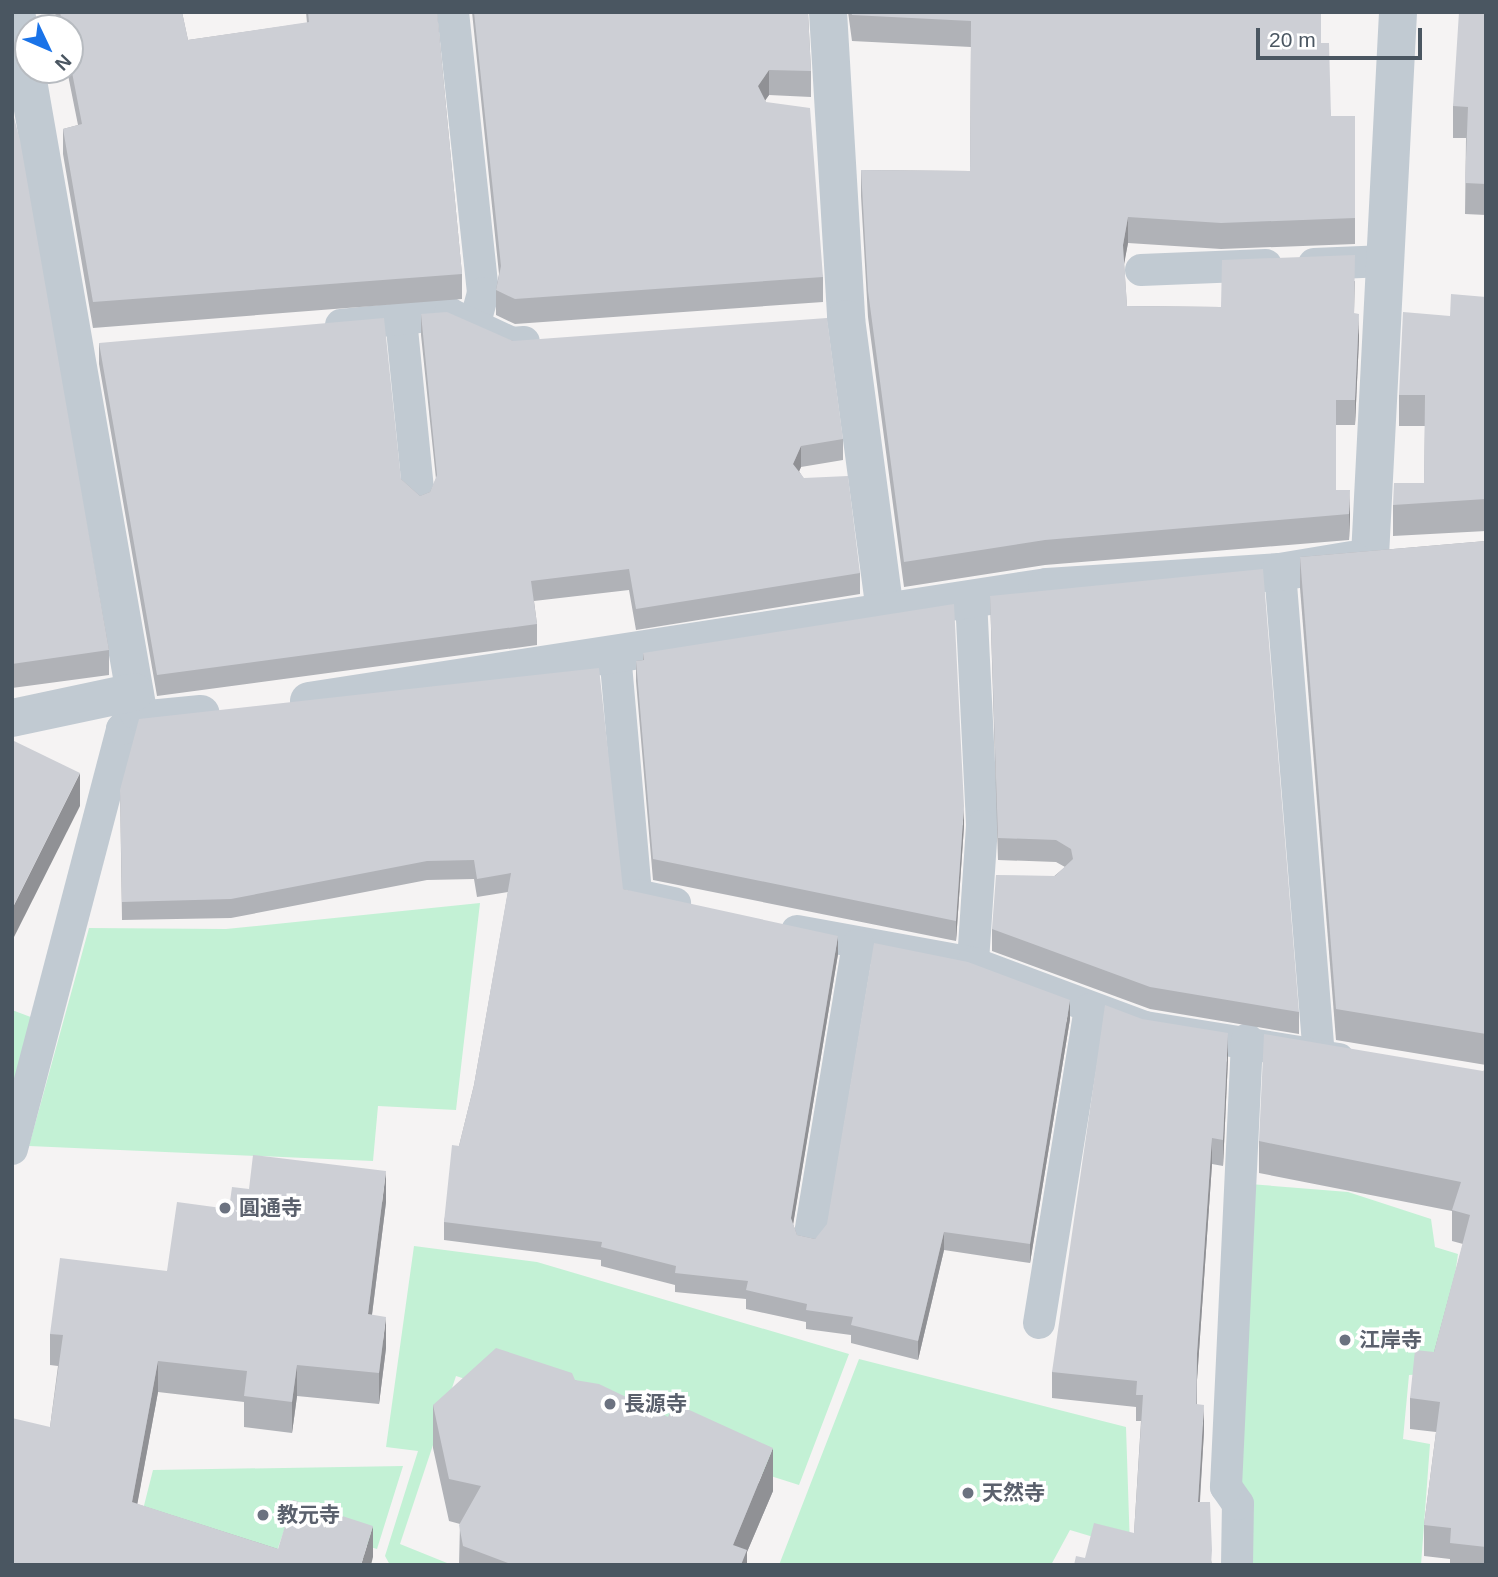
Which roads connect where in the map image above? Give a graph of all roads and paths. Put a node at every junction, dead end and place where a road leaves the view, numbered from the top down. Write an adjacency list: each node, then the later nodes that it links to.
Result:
1 (16, 12): 18 (street)
2 (453, 12): 8 (lane)
3 (828, 12): 16 (street)
4 (1398, 12): 5 (street)
5 (1386, 261): 6 (lane); 13 (street)
6 (1141, 270)
7 (401, 319): 8 (lane); 9 (lane); 11 (lane)
8 (475, 323): 10 (lane)
9 (306, 328)
10 (554, 340)
11 (419, 498)
12 (1409, 554): 13 (street)
13 (1370, 556): 14 (street)
14 (1280, 572): 15 (street); 28 (lane)
15 (971, 598): 16 (street); 20 (lane)
16 (885, 613): 17 (street)
17 (615, 653): 18 (street); 22 (lane)
18 (136, 701): 19 (street); 30 (lane)
19 (12, 718)
20 (978, 878): 21 (lane); 25 (lane)
21 (1017, 879)
22 (712, 912)
23 (765, 924): 24 (lane)
24 (858, 945): 25 (lane); 31 (lane)
25 (973, 963): 26 (lane)
26 (1090, 1009): 27 (lane); 32 (lane)
27 (1247, 1040): 28 (lane); 33 (lane)
28 (1319, 1056): 29 (lane)
29 (1370, 1064)
30 (12, 1149)
31 (809, 1240)
32 (1039, 1322)
33 (1237, 1565)

